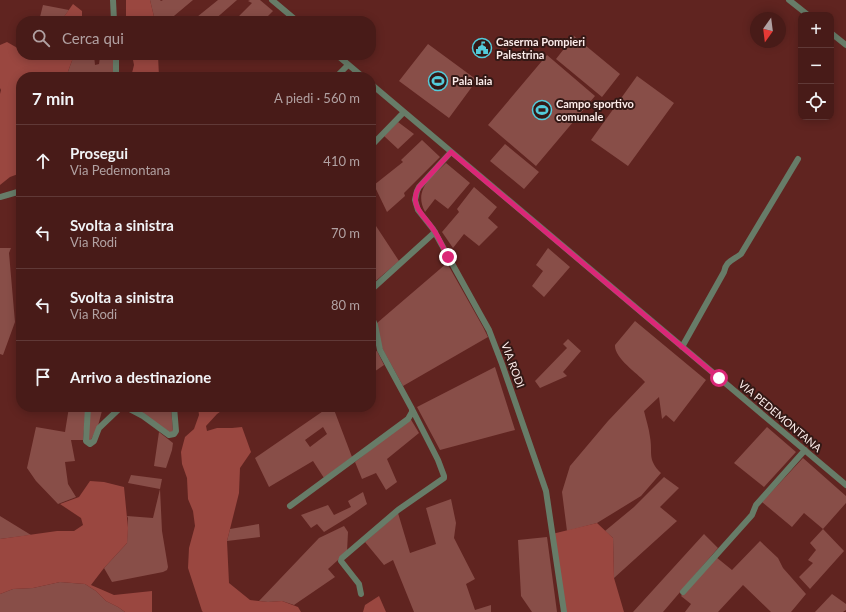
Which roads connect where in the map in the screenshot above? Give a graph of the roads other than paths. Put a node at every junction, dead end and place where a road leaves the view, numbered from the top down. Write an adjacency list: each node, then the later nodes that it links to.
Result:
1 (113, 0): 5 (street)
2 (272, 0): 6 (street)
3 (789, 0): 4 (street)
4 (804, 12)
5 (114, 16)
6 (291, 16)
7 (834, 36): 8 (street)
8 (846, 46)
9 (116, 60): 12 (street)
10 (343, 60): 11 (street)
11 (348, 64): 13 (street); 14 (street)
12 (116, 72)
13 (341, 72)
14 (357, 72)
15 (376, 88): 16 (street, VIA PEDEMONTANA)
16 (404, 112): 17 (street); 18 (street, VIA PEDEMONTANA)
17 (376, 141)
18 (451, 152): 22 (street, VIA RODI); 25 (street, VIA PEDEMONTANA)
19 (798, 159): 25 (street)
20 (16, 192): 21 (street)
21 (0, 197)
22 (435, 232): 23 (street); 36 (street, VIA RODI)
23 (376, 285)
24 (376, 332): 26 (street)
25 (682, 347): 31 (street, VIA PEDEMONTANA)
26 (412, 409): 33 (street); 35 (street)
27 (88, 412): 28 (street)
28 (116, 412)
29 (135, 412): 30 (street)
30 (174, 412)
31 (805, 450): 32 (street, VIA PEDEMONTANA); 34 (street)
32 (846, 485)
33 (290, 506)
34 (683, 592)
35 (361, 594)
36 (564, 612)

